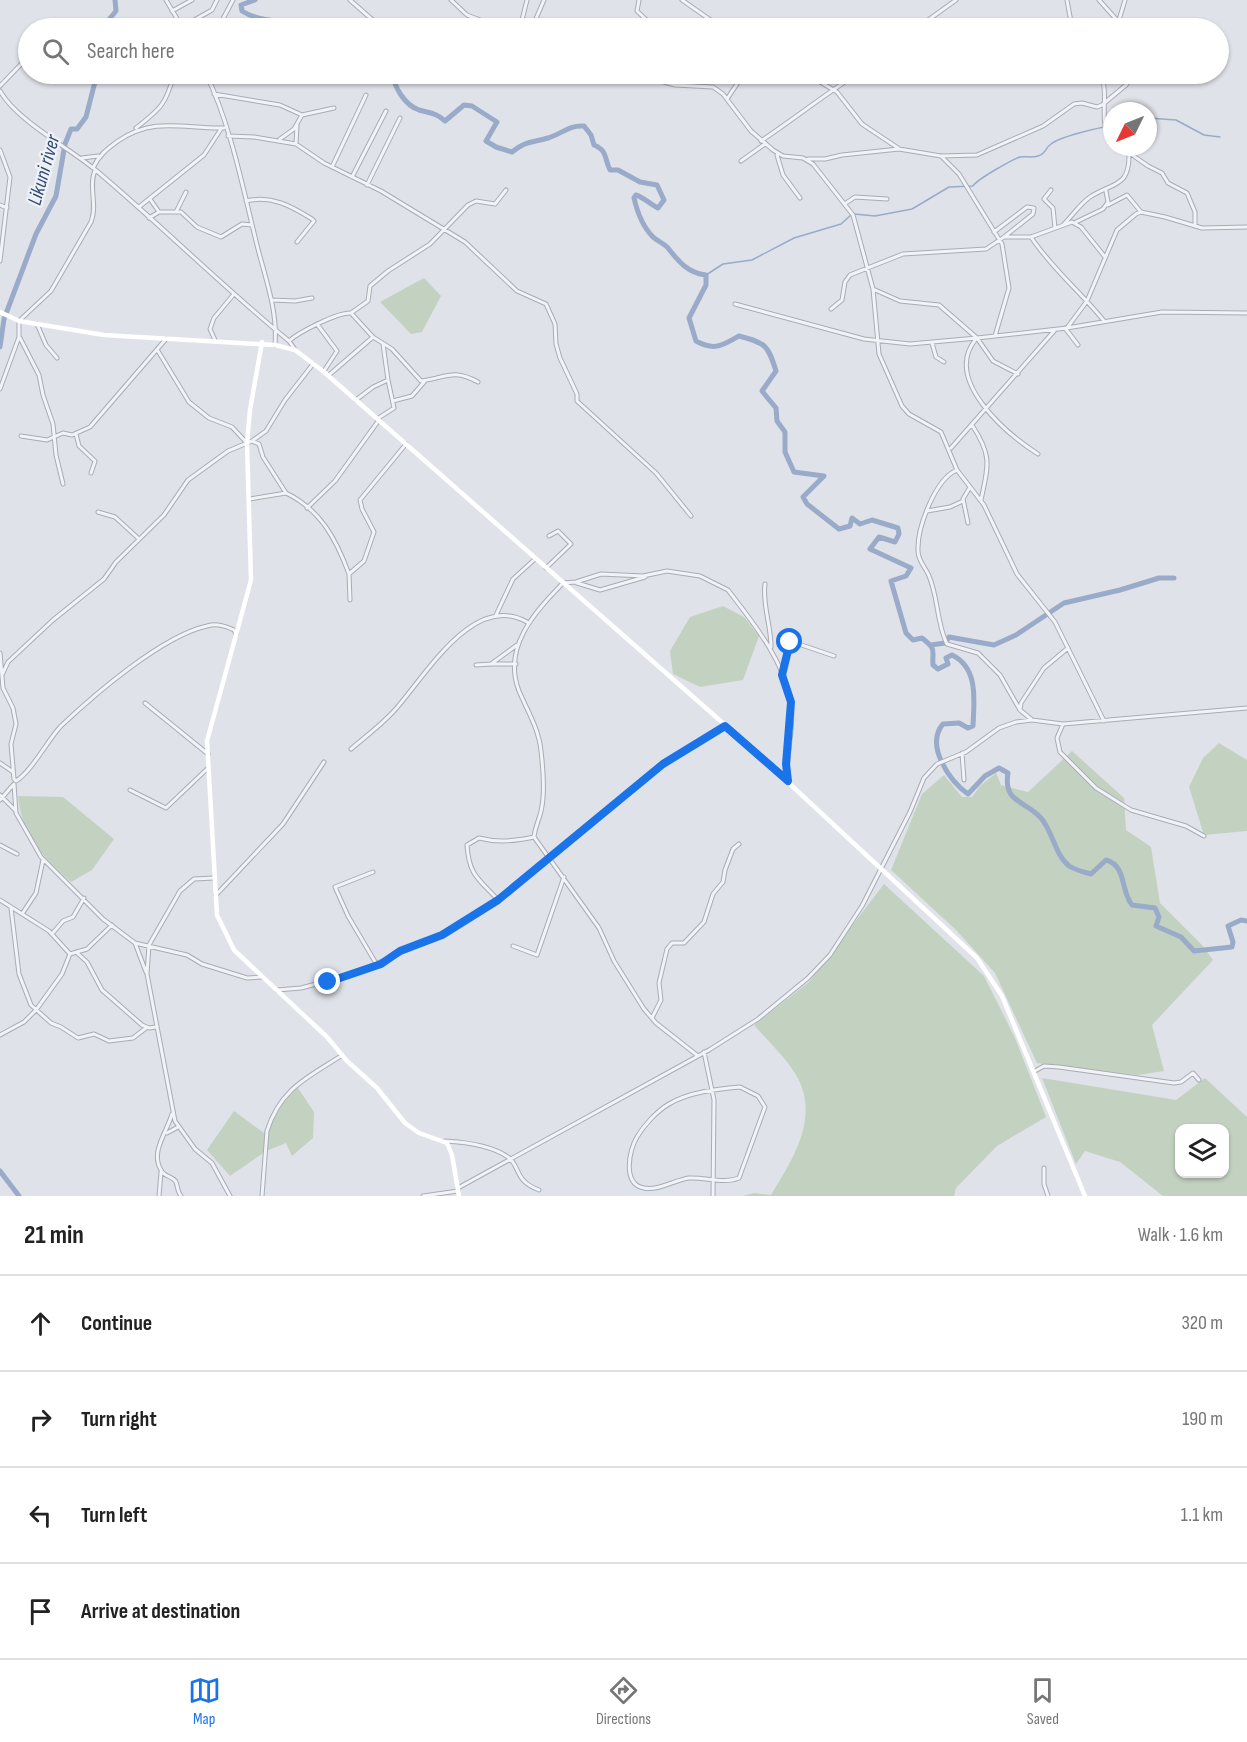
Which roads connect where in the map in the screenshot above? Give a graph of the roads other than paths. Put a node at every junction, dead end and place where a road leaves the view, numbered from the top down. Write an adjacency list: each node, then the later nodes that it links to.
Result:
1 (166, 0): 15 (street)
2 (192, 0): 15 (street)
3 (217, 0): 17 (street)
4 (233, 0): 18 (street)
5 (350, 0): 19 (street)
6 (451, 0): 20 (street)
7 (528, 0): 21 (street)
8 (544, 0): 22 (street)
9 (639, 0): 23 (street)
10 (682, 0): 24 (street)
11 (956, 0): 25 (street)
12 (1067, 0): 26 (street)
13 (1099, 0): 27 (street)
14 (1125, 0): 28 (street)
15 (172, 11): 16 (street)
16 (176, 18)
17 (199, 18)
18 (223, 18)
19 (370, 18)
20 (472, 18)
21 (523, 18)
22 (536, 18)
23 (644, 18)
24 (708, 18)
25 (931, 18)
26 (1071, 18)
27 (1117, 18)
28 (1120, 18)
29 (18, 67): 38 (street)
30 (171, 84): 53 (street)
31 (210, 84): 41 (street)
32 (676, 84): 43 (street)
33 (737, 84): 43 (street)
34 (822, 84): 39 (street)
35 (841, 84): 39 (street)
36 (1103, 84): 44 (street)
37 (1127, 84): 45 (street)
38 (0, 86)
39 (831, 90): 56 (street); 58 (street)
40 (0, 93): 65 (street)
41 (214, 94): 49 (street); 52 (street)
42 (366, 95): 68 (street)
43 (726, 99): 56 (street)
44 (1104, 102)
45 (1105, 102)
46 (1103, 104): 62 (street)
47 (334, 108): 49 (street)
48 (386, 111): 70 (street)
49 (302, 115): 51 (street)
50 (400, 118): 71 (street)
51 (297, 125): 55 (street); 57 (street)
52 (223, 128): 53 (street); 54 (street); 77 (street)
53 (133, 132): 61 (street)
54 (228, 136): 55 (street); 79 (street)
55 (280, 140): 57 (street)
56 (763, 142): 60 (street); 67 (street)
57 (296, 144): 68 (street)
58 (899, 149): 62 (street); 66 (street)
59 (0, 150): 84 (street)
60 (777, 153): 66 (street); 76 (street)
61 (100, 155): 65 (street); 69 (street)
62 (941, 156): 96 (street)
63 (1129, 156): 74 (street)
64 (1134, 156): 92 (street)
65 (79, 158): 69 (street)
66 (803, 158): 80 (street)
67 (741, 161)
68 (332, 167): 70 (street)
69 (94, 169): 83 (street); 113 (street)
70 (352, 177): 71 (street)
71 (368, 184): 95 (street)
72 (506, 190): 95 (street)
73 (1051, 190): 94 (street)
74 (1106, 191): 82 (street); 91 (street)
75 (186, 192): 86 (street)
76 (800, 198)
77 (150, 199): 83 (street); 85 (street)
78 (886, 199): 80 (street)
79 (246, 201): 90 (street); 99 (street)
80 (846, 204): 102 (street)
81 (0, 205): 84 (street)
82 (1107, 205): 87 (street); 89 (street)
83 (138, 207): 88 (street)
84 (7, 208): 101 (street)
85 (159, 212): 86 (street); 88 (street)
86 (176, 212): 90 (street)
87 (1141, 212): 92 (street); 100 (street)
88 (149, 218): 104 (street)
89 (1074, 223): 91 (street); 100 (street)
90 (252, 225): 106 (street)
91 (1063, 225): 94 (street)
92 (1195, 225): 93 (street)
93 (1247, 227)
94 (1055, 228): 97 (street)
95 (444, 231): 110 (street); 167 (street)
96 (994, 232): 98 (street); 98 (street)
97 (1031, 237): 98 (street); 107 (street)
98 (1001, 239): 102 (street); 120 (street)
99 (297, 242)
100 (1106, 257): 107 (street)
101 (0, 261)
102 (866, 267): 103 (street); 109 (street)
103 (873, 289): 124 (street); 126 (street)
104 (234, 294): 119 (street); 125 (street)
105 (312, 298): 106 (street)
106 (272, 300): 119 (street)
107 (1087, 301): 114 (street); 118 (street)
108 (735, 304): 126 (street)
109 (831, 309)
110 (351, 313): 116 (street); 122 (street)
111 (1247, 313): 114 (street)
112 (4, 314): 113 (street)
113 (19, 321): 115 (street); 121 (street)
114 (1104, 321): 118 (street)
115 (37, 324): 123 (street); 135 (street)
116 (317, 324): 127 (street); 138 (street)
117 (1057, 328): 118 (street); 120 (street); 139 (street)
118 (1066, 328): 132 (street)
119 (276, 332): 127 (street); 131 (street)
120 (995, 336): 124 (street)
121 (19, 337): 143 (street); 151 (street)
122 (373, 337): 130 (street); 138 (street)
123 (166, 338): 125 (street); 134 (street)
124 (977, 338): 129 (street); 139 (street); 146 (street)
125 (215, 340): 128 (street)
126 (878, 340): 129 (street); 154 (street)
127 (289, 341): 133 (street)
128 (262, 342): 131 (street); 152 (street)
129 (932, 342): 136 (street)
130 (383, 344): 140 (street); 141 (street)
131 (275, 345): 133 (street)
132 (1078, 345)
133 (295, 350): 137 (street)
134 (158, 351): 149 (street); 152 (street)
135 (57, 358)
136 (944, 362)
137 (314, 364): 138 (street); 152 (street)
138 (326, 374): 144 (street)
139 (1018, 374): 146 (street)
140 (388, 380): 144 (street); 145 (street)
141 (425, 381): 142 (street); 145 (street)
142 (478, 382)
143 (0, 389)
144 (356, 400): 147 (street)
145 (393, 401): 147 (street)
146 (987, 410): 148 (street); 155 (street)
147 (378, 419): 153 (street); 164 (street)
148 (972, 425): 154 (street); 163 (street)
149 (76, 434): 151 (street); 157 (street)
150 (21, 436): 151 (street)
151 (54, 436): 158 (street)
152 (249, 443): 160 (street); 161 (street); 170 (street)
153 (406, 444): 171 (street); 173 (street)
154 (950, 449): 156 (street)
155 (1038, 454)
156 (957, 470): 159 (street); 165 (street)
157 (91, 473)
158 (63, 484)
159 (970, 487): 162 (street); 163 (street)
160 (286, 493): 161 (street); 164 (street)
161 (250, 499): 182 (street)
162 (963, 501): 165 (street); 168 (street)
163 (981, 501): 185 (street)
164 (308, 508): 173 (street)
165 (927, 511): 196 (street)
166 (98, 512): 170 (street)
167 (691, 516)
168 (968, 523)
169 (549, 536): 172 (street)
170 (139, 539): 193 (street)
171 (536, 558): 172 (street); 179 (street)
172 (546, 568): 176 (street)
173 (350, 574): 178 (street)
174 (648, 576): 175 (street); 175 (street); 186 (street)
175 (576, 582): 176 (street)
176 (563, 583): 180 (street); 200 (street)
177 (765, 584): 186 (street)
178 (350, 600)
179 (496, 615): 180 (street); 201 (street)
180 (527, 622): 184 (street)
181 (789, 633): 183 (street)
182 (237, 636): 203 (street); 210 (street)
183 (790, 642): 188 (street); 192 (street)
184 (518, 644): 189 (street); 190 (street)
185 (1068, 648): 196 (street); 198 (street)
186 (771, 649): 192 (street)
187 (0, 653): 193 (street)
188 (834, 656)
189 (492, 664): 190 (street); 191 (street)
190 (516, 664): 215 (street)
191 (476, 665)
192 (782, 675): 209 (street)
193 (1, 678): 207 (street)
194 (146, 704): 203 (street)
195 (1247, 708): 198 (street)
196 (1020, 710): 197 (street)
197 (1032, 720): 199 (street); 202 (street)
198 (1104, 721): 199 (street)
199 (1063, 724): 214 (street)
200 (725, 726): 209 (street); 219 (street)
201 (351, 749)
202 (962, 753): 208 (street); 221 (street)
203 (208, 754): 206 (street)
204 (324, 762): 225 (street)
205 (0, 763): 207 (street)
206 (209, 768): 211 (street); 224 (street)
207 (13, 772): 210 (street)
208 (964, 780)
209 (788, 781): 221 (street)
210 (15, 782): 212 (street); 213 (street)
211 (130, 790)
212 (1, 797): 213 (street)
213 (15, 810): 220 (street)
214 (1204, 836)
215 (534, 837): 219 (street); 228 (street)
216 (739, 844): 243 (street)
217 (0, 845): 218 (street)
218 (17, 854)
219 (549, 856): 223 (street); 228 (street)
220 (44, 860): 226 (street); 230 (street)
221 (882, 870): 247 (street); 250 (street)
222 (373, 872): 238 (street)
223 (564, 877): 235 (street); 243 (street)
224 (214, 878): 225 (street); 234 (street)
225 (215, 895): 240 (street)
226 (84, 898): 231 (street); 232 (street)
227 (0, 900): 229 (street)
228 (498, 900): 238 (street)
229 (11, 908): 230 (street); 242 (street)
230 (22, 914): 232 (street)
231 (112, 925): 233 (street); 236 (street)
232 (52, 934): 237 (street)
233 (135, 943): 234 (street); 239 (street)
234 (149, 945): 239 (street); 240 (street)
235 (513, 945)
236 (75, 951): 237 (street); 245 (street)
237 (70, 954): 242 (street)
238 (377, 965): 241 (street)
239 (147, 974): 244 (street)
240 (262, 977): 241 (street)
241 (276, 990): 248 (street)
242 (36, 1010): 245 (street); 246 (street)
243 (652, 1018): 249 (street)
244 (156, 1026): 245 (street); 253 (street)
245 (146, 1028)
246 (0, 1035)
247 (704, 1052): 249 (street); 252 (street)
248 (342, 1055): 256 (street); 266 (street)
249 (698, 1056): 257 (street)
250 (1035, 1071): 251 (street); 270 (street)
251 (1199, 1080)
252 (713, 1090): 260 (street); 260 (street); 260 (street)
253 (172, 1113): 254 (street); 255 (street)
254 (178, 1127): 255 (street); 265 (street)
255 (164, 1135): 259 (street)
256 (445, 1141): 257 (street); 262 (street)
257 (510, 1160): 261 (street); 262 (street)
258 (1044, 1168): 269 (street)
259 (161, 1170): 263 (street); 264 (street)
260 (712, 1179): 268 (street)
261 (538, 1190)
262 (458, 1192): 267 (street)
263 (159, 1196)
264 (181, 1196)
265 (230, 1196)
266 (262, 1196)
267 (423, 1196)
268 (713, 1196)
269 (1048, 1196)
270 (1085, 1196)

